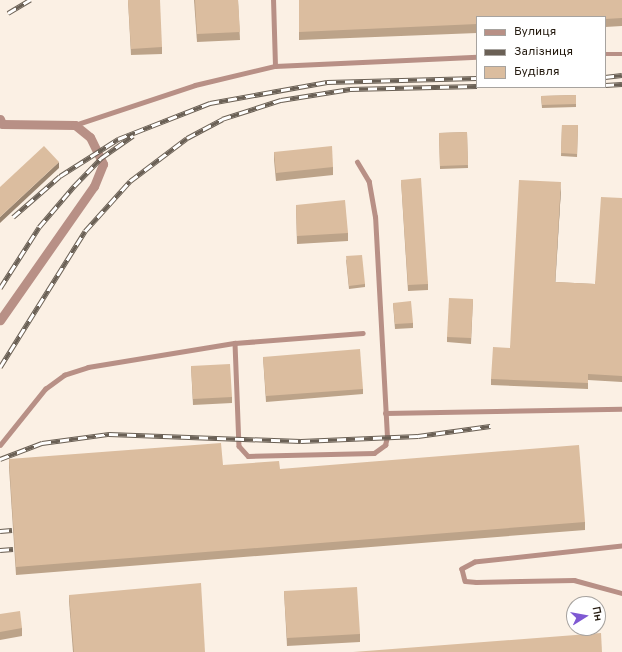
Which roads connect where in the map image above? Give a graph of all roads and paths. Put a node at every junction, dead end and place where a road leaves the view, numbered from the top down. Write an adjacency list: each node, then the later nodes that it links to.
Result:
1 (273, 0): 5 (lane)
2 (606, 54): 3 (lane)
3 (622, 54)
4 (476, 57): 5 (lane)
5 (275, 66): 7 (lane)
6 (1, 122): 7 (street)
7 (75, 125): 9 (street)
8 (356, 162): 13 (lane)
9 (0, 320)
10 (363, 333): 11 (lane)
11 (235, 343): 13 (lane); 14 (lane)
12 (622, 409): 13 (lane)
13 (385, 413)
14 (0, 445)
15 (622, 546): 16 (lane)
16 (622, 593)

